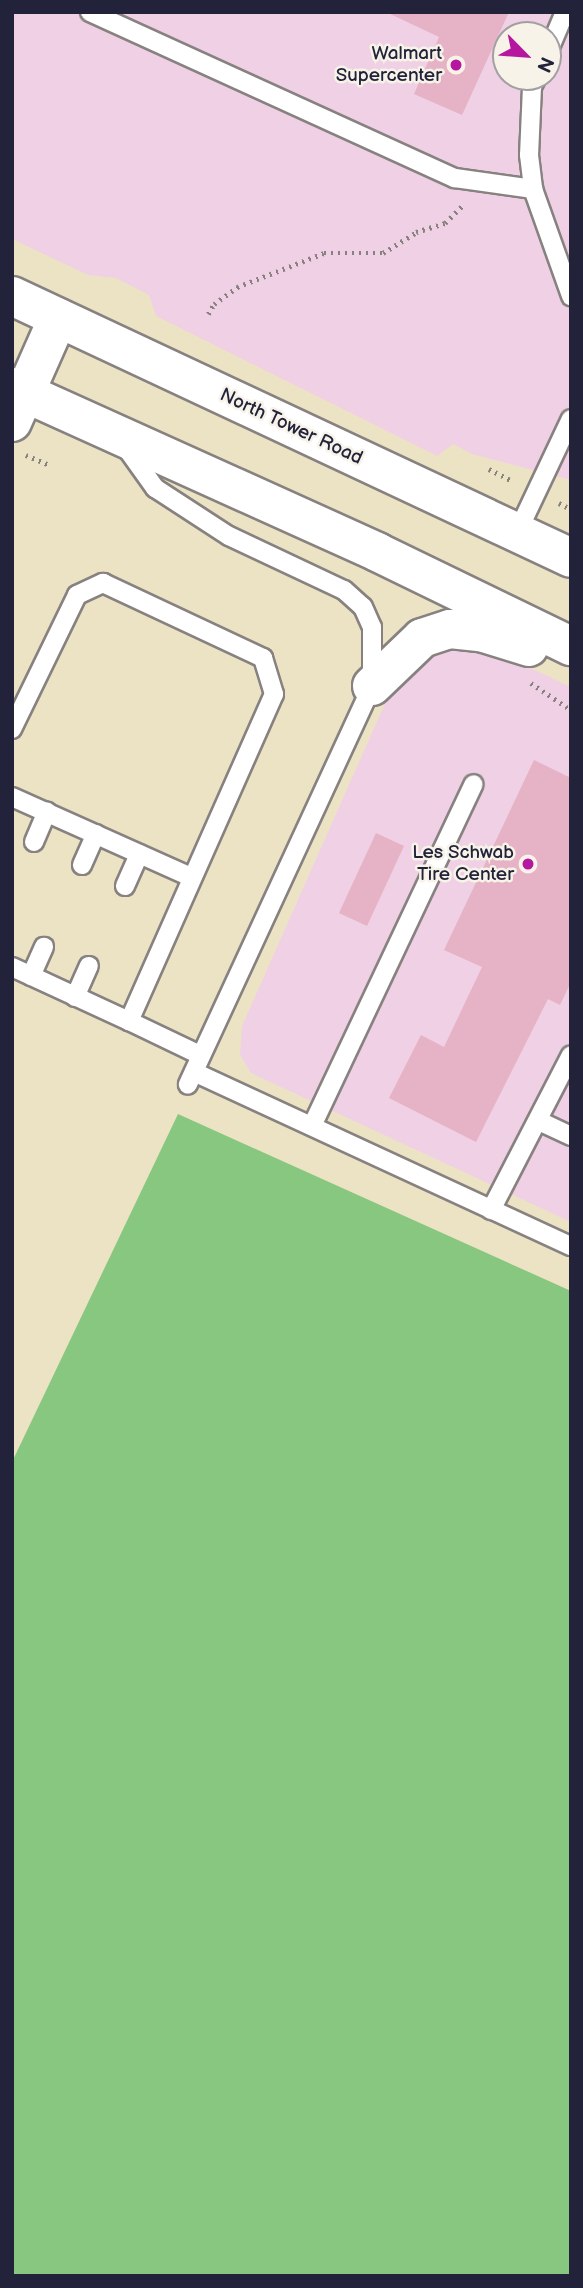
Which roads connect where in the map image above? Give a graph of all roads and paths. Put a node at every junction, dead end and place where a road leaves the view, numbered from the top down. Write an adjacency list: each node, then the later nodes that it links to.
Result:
1 (90, 12): 3 (lane)
2 (533, 91): 3 (lane)
3 (533, 189): 6 (lane)
4 (466, 201): 7 (path)
5 (12, 296): 8 (main road, North Tower Road)
6 (571, 296)
7 (208, 314)
8 (58, 318): 9 (main road); 13 (main road, North Tower Road)
9 (19, 414): 11 (main road); 12 (path)
10 (571, 419): 13 (lane)
11 (115, 432): 15 (main road); 17 (lane)
12 (49, 465)
13 (517, 533): 14 (main road, North Tower Road)
14 (571, 558)
15 (571, 646)
16 (571, 660): 17 (main road)
17 (372, 686): 35 (lane)
18 (12, 729): 26 (lane)
19 (474, 784): 37 (lane)
20 (12, 797): 21 (lane)
21 (47, 812): 22 (lane); 23 (lane)
22 (96, 834): 24 (lane); 25 (lane)
23 (34, 842)
24 (139, 854): 26 (lane); 27 (lane)
25 (82, 865)
26 (191, 877): 33 (lane)
27 (125, 886)
28 (44, 947): 31 (lane)
29 (89, 966): 32 (lane)
30 (12, 967): 31 (lane)
31 (31, 976): 32 (lane)
32 (75, 997): 33 (lane)
33 (129, 1021): 35 (lane)
34 (571, 1055): 36 (lane)
35 (194, 1071): 37 (lane)
36 (539, 1121): 38 (lane); 39 (lane)
37 (312, 1126): 39 (lane)
38 (571, 1136)
39 (491, 1210): 40 (lane)
40 (571, 1246)

